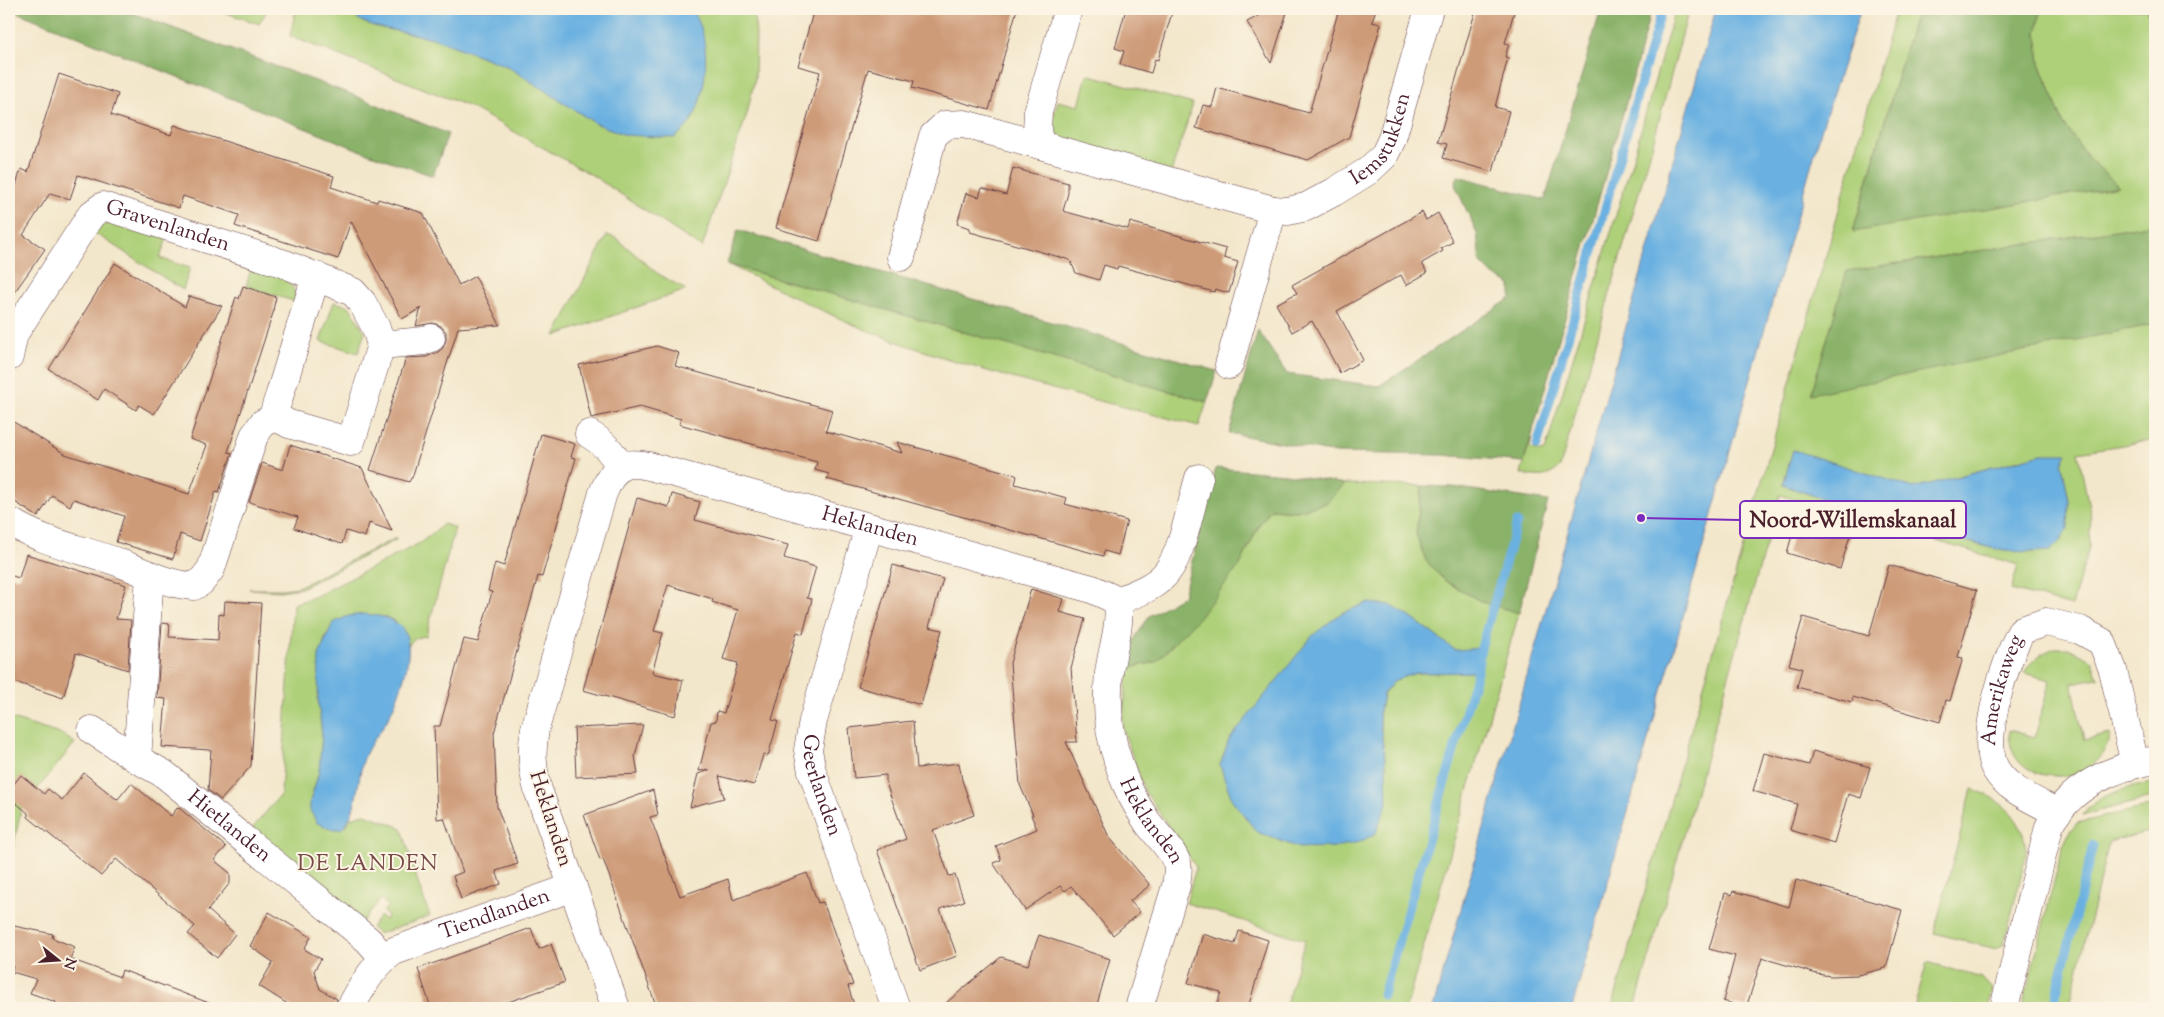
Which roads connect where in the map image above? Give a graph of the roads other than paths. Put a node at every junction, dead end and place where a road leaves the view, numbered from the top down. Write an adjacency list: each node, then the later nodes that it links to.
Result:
1 (1068, 9): 3 (street)
2 (1429, 9): 4 (street, Iemstukken)
3 (1040, 145): 4 (street, Iemstukken); 5 (street, Iemstukken)
4 (1273, 210): 10 (street)
5 (901, 257)
6 (316, 276): 8 (street, Gravenlanden); 9 (street, Gravenlanden); 11 (street)
7 (431, 338): 8 (street)
8 (381, 346): 11 (street)
9 (9, 357)
10 (1229, 364)
11 (276, 417): 17 (street)
12 (589, 434): 13 (street)
13 (620, 466): 16 (street, Heklanden); 23 (street, Heklanden)
14 (1198, 478): 18 (street)
15 (9, 521): 17 (street)
16 (869, 527): 18 (street, Heklanden); 27 (street, Geerlanden)
17 (150, 575): 20 (street)
18 (1118, 601): 28 (street, Heklanden)
19 (92, 730): 20 (street, Hietlanden)
20 (137, 759): 24 (street, Hietlanden)
21 (2145, 762): 22 (street, Amerikaweg); 22 (street, Amerikaweg)
22 (2056, 812): 29 (street, Amerikaweg)
23 (572, 887): 24 (street, Tiendlanden); 26 (street, Tiendlanden)
24 (384, 958): 25 (street, Tiendlanden)
25 (350, 1008)
26 (616, 1008)
27 (896, 1008)
28 (1139, 1008)
29 (2004, 1008)

